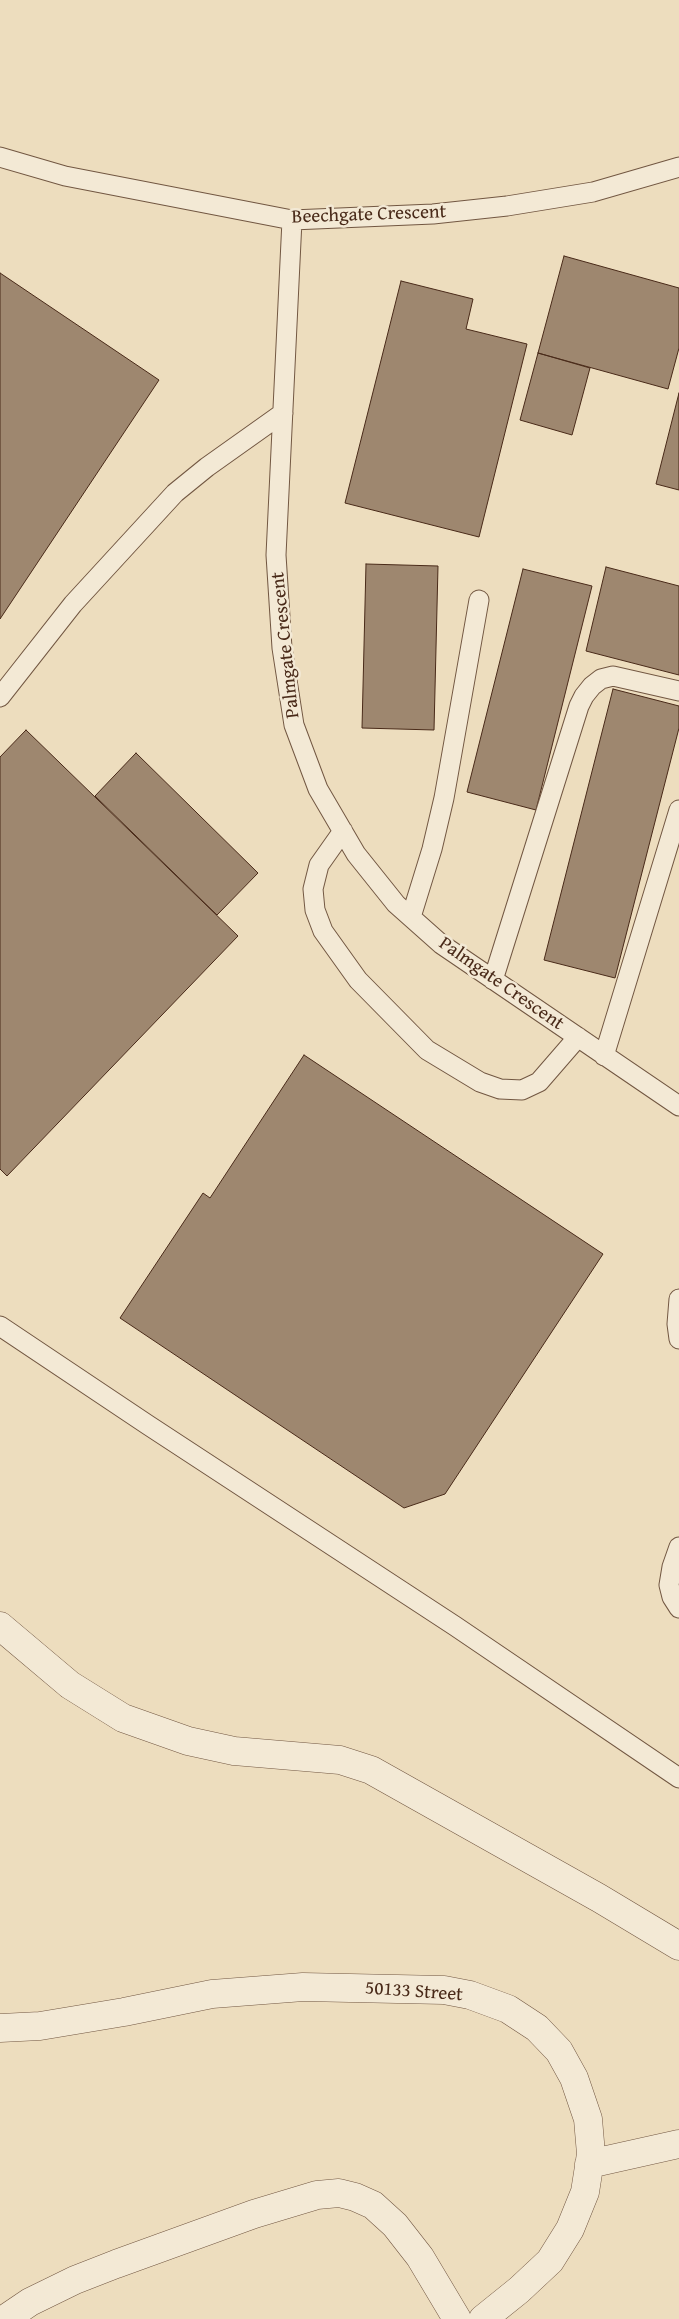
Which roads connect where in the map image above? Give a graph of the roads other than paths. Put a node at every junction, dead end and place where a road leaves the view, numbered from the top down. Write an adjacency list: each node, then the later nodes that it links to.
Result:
1 (0, 157): 3 (lane, Beechgate Crescent)
2 (679, 167): 3 (lane, Beechgate Crescent)
3 (292, 220): 4 (lane, Palmgate Crescent)
4 (282, 413): 7 (lane); 9 (lane, Palmgate Crescent)
5 (479, 600): 10 (lane)
6 (679, 691): 11 (lane)
7 (0, 697)
8 (679, 810): 13 (lane)
9 (343, 831): 10 (lane, Palmgate Crescent); 12 (lane)
10 (411, 917): 11 (lane, Palmgate Crescent)
11 (493, 980): 12 (lane, Palmgate Crescent)
12 (578, 1037): 13 (lane, Palmgate Crescent)
13 (604, 1056): 14 (lane, Palmgate Crescent)
14 (679, 1106)
15 (679, 1299): 17 (lane)
16 (0, 1326): 21 (lane)
17 (679, 1339)
18 (679, 1547): 19 (lane)
19 (679, 1608)
20 (0, 1626): 22 (street)
21 (679, 1778)
22 (679, 1946)
23 (0, 2028): 25 (street, 50133 Street)
24 (679, 2144): 25 (street)
25 (589, 2164): 28 (street, 50133 Street)
26 (6, 2319): 27 (street)
27 (457, 2319)
28 (482, 2319)

